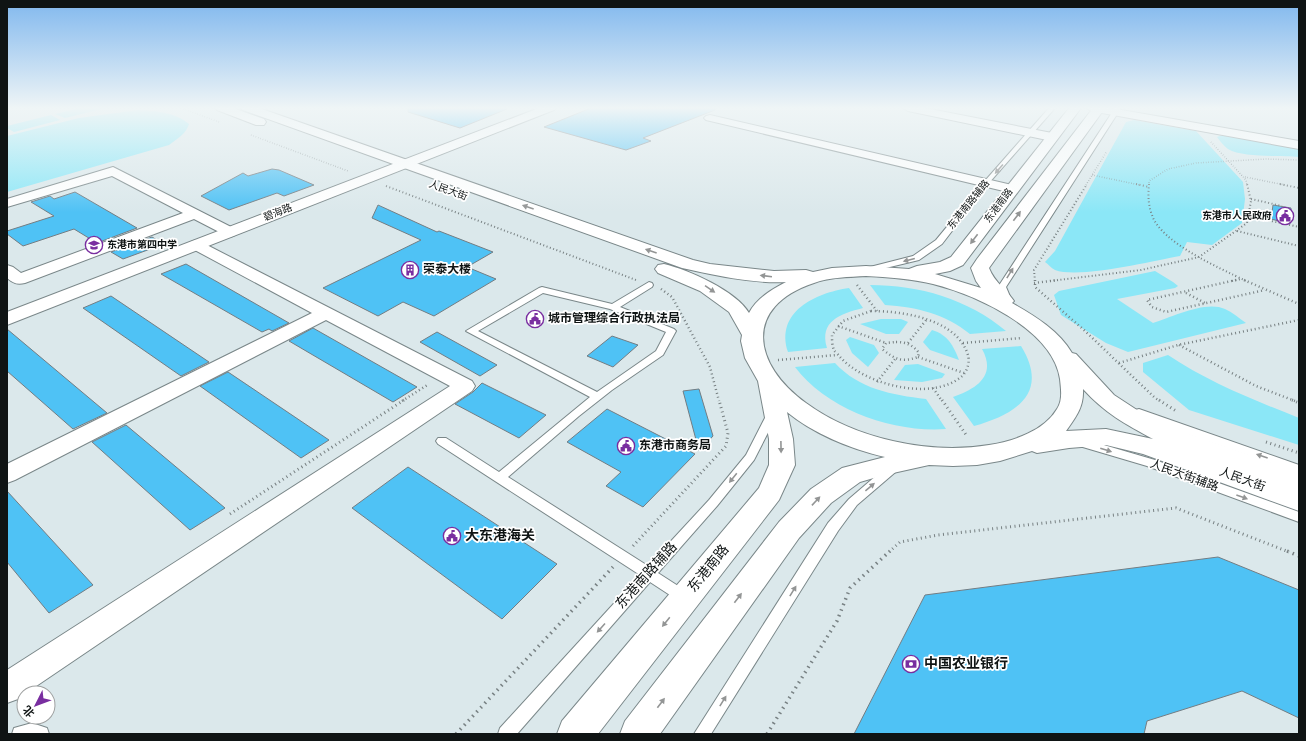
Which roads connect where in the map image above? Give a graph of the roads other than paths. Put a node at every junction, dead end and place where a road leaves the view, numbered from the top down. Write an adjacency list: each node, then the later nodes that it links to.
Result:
1 (315, 143): 12 (main road, 人民大街)
2 (345, 143): 11 (main road, 人民大街)
3 (460, 143): 11 (main road, 碧海路)
4 (814, 143): 13 (street)
5 (1022, 143): 13 (lane, 东港南路辅路, one-way to 13)
6 (1048, 143): 14 (main road, 东港南路)
7 (1071, 143): 26 (main road, 东港南路, one-way to 7)
8 (1096, 143): 26 (lane, one-way to 8)
9 (1286, 143): 10 (street)
10 (1299, 145)
11 (405, 164): 12 (main road, 碧海路); 19 (main road, 人民大街, one-way to 11)
12 (390, 170): 17 (main road, 碧海路); 19 (main road, 人民大街)
13 (986, 183): 14 (street); 23 (lane, 东港南路辅路, one-way to 23)
14 (1012, 189): 21 (main road, 东港南路, one-way to 21)
15 (7, 203): 16 (street)
16 (195, 214): 17 (street); 22 (street)
17 (230, 232): 18 (main road, 碧海路)
18 (196, 245): 27 (street); 28 (main road, 碧海路)
19 (681, 268): 20 (main road, one-way to 19); 29 (main road, one-way to 29)
20 (833, 273): 23 (main road); 29 (main road)
21 (904, 273): 23 (main road); 26 (main road)
22 (11, 277)
23 (861, 277)
24 (649, 285): 25 (lane)
25 (613, 307): 32 (lane); 32 (lane)
26 (1011, 308): 30 (main road)
27 (326, 313): 40 (street); 47 (street)
28 (7, 319)
29 (751, 333): 31 (main road)
30 (1061, 352): 33 (main road); 36 (main road)
31 (773, 384): 37 (main road); 45 (lane, 东港南路辅路, one-way to 45); 46 (main road, 东港南路, one-way to 46)
32 (597, 396): 41 (lane)
33 (1106, 400): 39 (lane, one-way to 33); 42 (main road)
34 (1069, 439): 36 (main road, 人民大街); 43 (main road, 人民大街); 44 (lane, 人民大街辅路, one-way to 44)
35 (442, 441): 41 (lane)
36 (1026, 446): 37 (main road)
37 (936, 457): 38 (main road)
38 (899, 463): 52 (main road, one-way to 38); 53 (lane, one-way to 38)
39 (1299, 469)
40 (7, 474)
41 (500, 478): 45 (lane)
42 (1299, 482)
43 (1299, 501)
44 (1299, 517)
45 (650, 574): 46 (lane); 50 (lane, 东港南路辅路, one-way to 50)
46 (685, 598): 51 (main road, 东港南路, one-way to 51)
47 (7, 688)
48 (20, 734): 49 (lane)
49 (41, 734)
50 (506, 734)
51 (575, 734)
52 (638, 734)
53 (702, 734)

